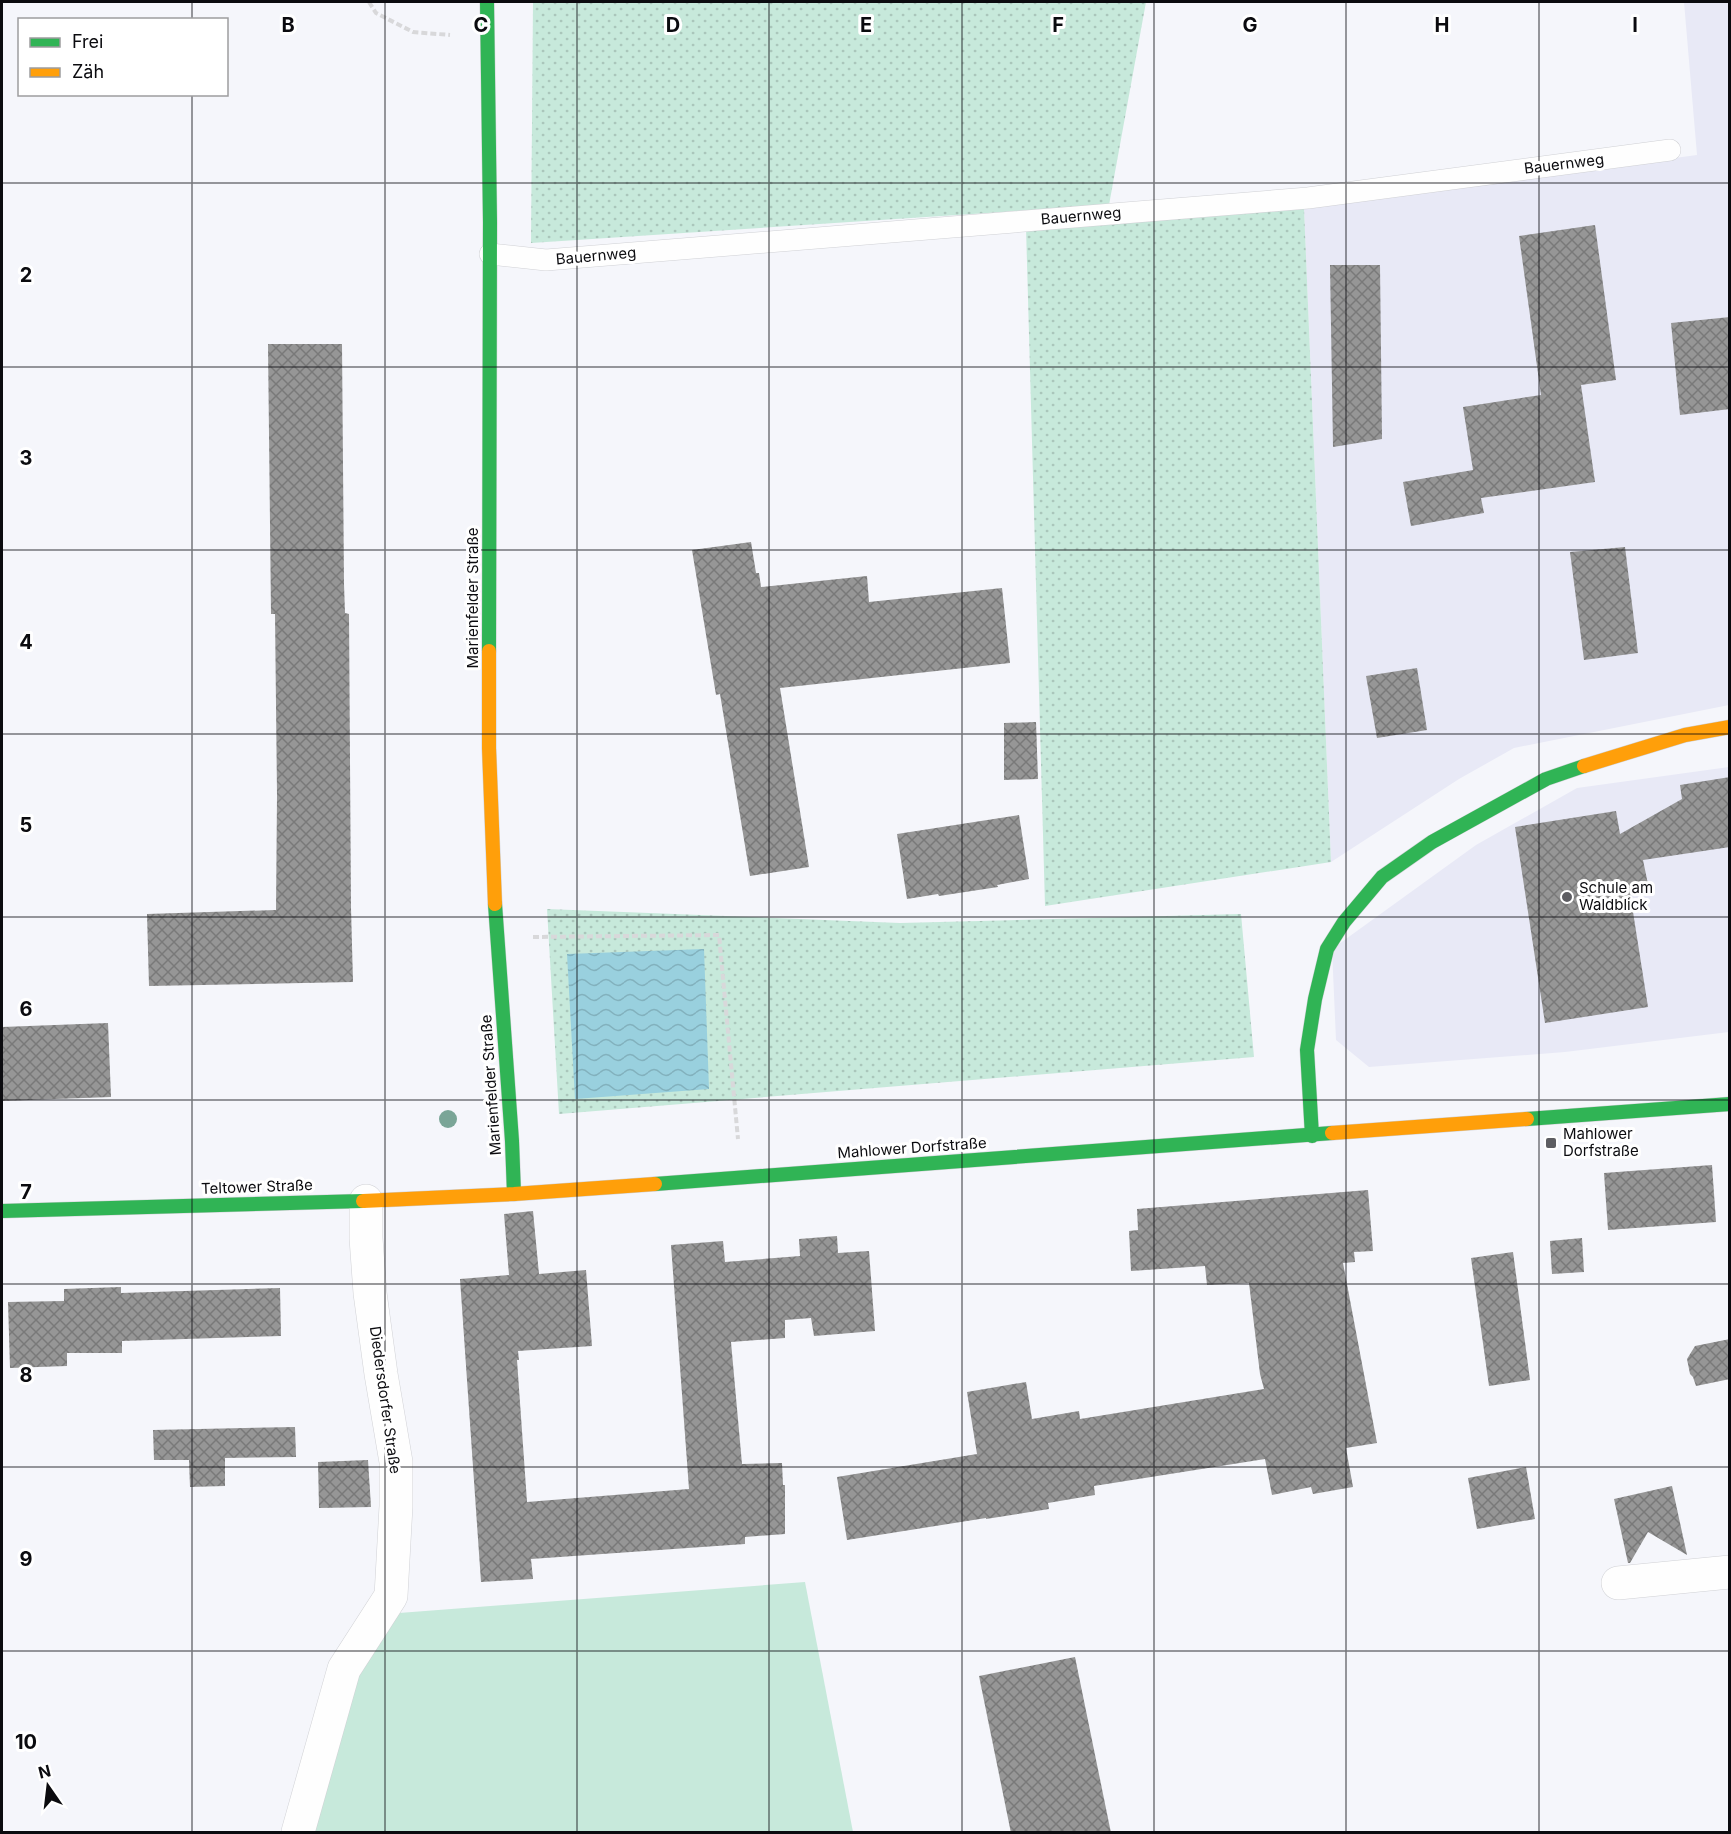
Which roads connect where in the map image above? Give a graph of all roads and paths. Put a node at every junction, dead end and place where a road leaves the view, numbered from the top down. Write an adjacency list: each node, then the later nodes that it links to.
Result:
1 (369, 2): 3 (path)
2 (487, 2): 3 (street, Marienfelder Straße)
3 (488, 37): 5 (street, Marienfelder Straße)
4 (1670, 150): 5 (lane, Bauernweg)
5 (490, 254): 7 (street, Marienfelder Straße)
6 (1730, 727): 9 (street)
7 (496, 940): 10 (path); 11 (street, Marienfelder Straße)
8 (1730, 1104): 9 (street, Mahlower Dorfstraße)
9 (1312, 1136): 11 (street, Mahlower Dorfstraße)
10 (739, 1149)
11 (514, 1194): 12 (street, Teltower Straße)
12 (366, 1201): 13 (street, Teltower Straße); 16 (street, Diedersdorfer Straße)
13 (2, 1211)
14 (1730, 1572): 15 (street)
15 (1618, 1583)
16 (298, 1833)

